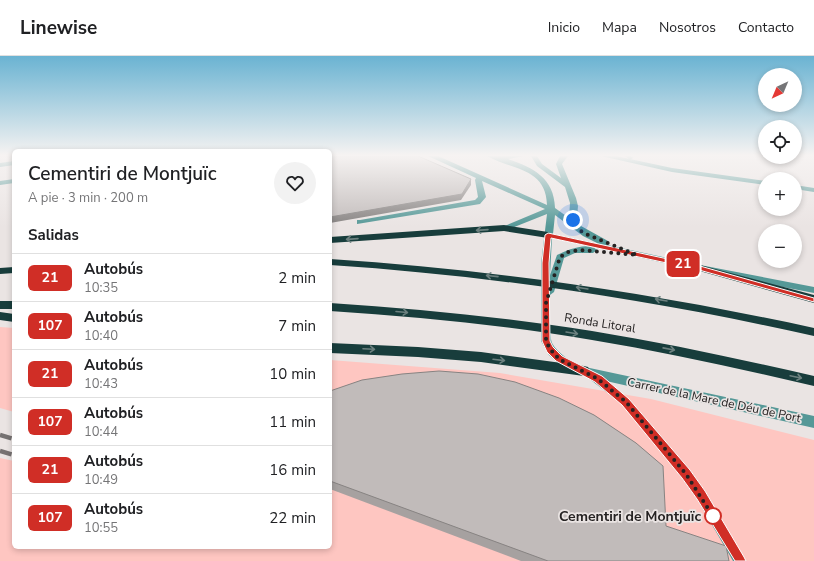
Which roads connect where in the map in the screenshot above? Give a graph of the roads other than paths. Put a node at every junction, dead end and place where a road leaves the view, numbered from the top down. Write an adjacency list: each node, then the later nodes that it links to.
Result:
1 (479, 180): 16 (street)
2 (485, 180): 15 (street)
3 (541, 180): 15 (street, Carrer de la Mare de Déu de Port)
4 (558, 180): 12 (street)
5 (565, 180): 12 (street)
6 (741, 180): 8 (street)
7 (12, 181): 9 (street)
8 (758, 182)
9 (0, 183)
10 (802, 183): 11 (street)
11 (814, 185)
12 (569, 188): 18 (street)
13 (802, 189): 14 (street)
14 (814, 190)
15 (551, 209): 17 (street); 18 (street); 19 (street, Carrer de la Mare de Déu de Port)
16 (360, 222)
17 (504, 228): 19 (highway); 20 (highway, one-way to 20)
18 (579, 230): 21 (street)
19 (548, 235): 21 (street, Carrer de la Mare de Déu de Port); 28 (street, Carrer de la Mare de Déu de Port)
20 (332, 240)
21 (637, 255): 23 (street, Carrer de la Mare de Déu de Port); 28 (street, Carrer de la Mare de Déu de Port)
22 (332, 262): 32 (highway, one-way to 22)
23 (700, 268): 26 (street, Carrer de la Mare de Déu de Port); 27 (highway)
24 (12, 270): 25 (highway)
25 (0, 272)
26 (814, 290)
27 (814, 299)
28 (546, 303): 38 (street, Carrer de la Mare de Déu de Port)
29 (0, 305): 30 (highway)
30 (12, 305)
31 (332, 307): 39 (highway, Ronda Litoral, one-way to 39)
32 (699, 307): 35 (highway); 36 (highway)
33 (0, 316): 34 (highway)
34 (12, 318)
35 (814, 325)
36 (814, 332)
37 (332, 348): 38 (highway, one-way to 38)
38 (584, 371): 40 (street, Carrer de la Mare de Déu de Port); 41 (lane)
39 (814, 381)
40 (814, 422)
41 (740, 561)

